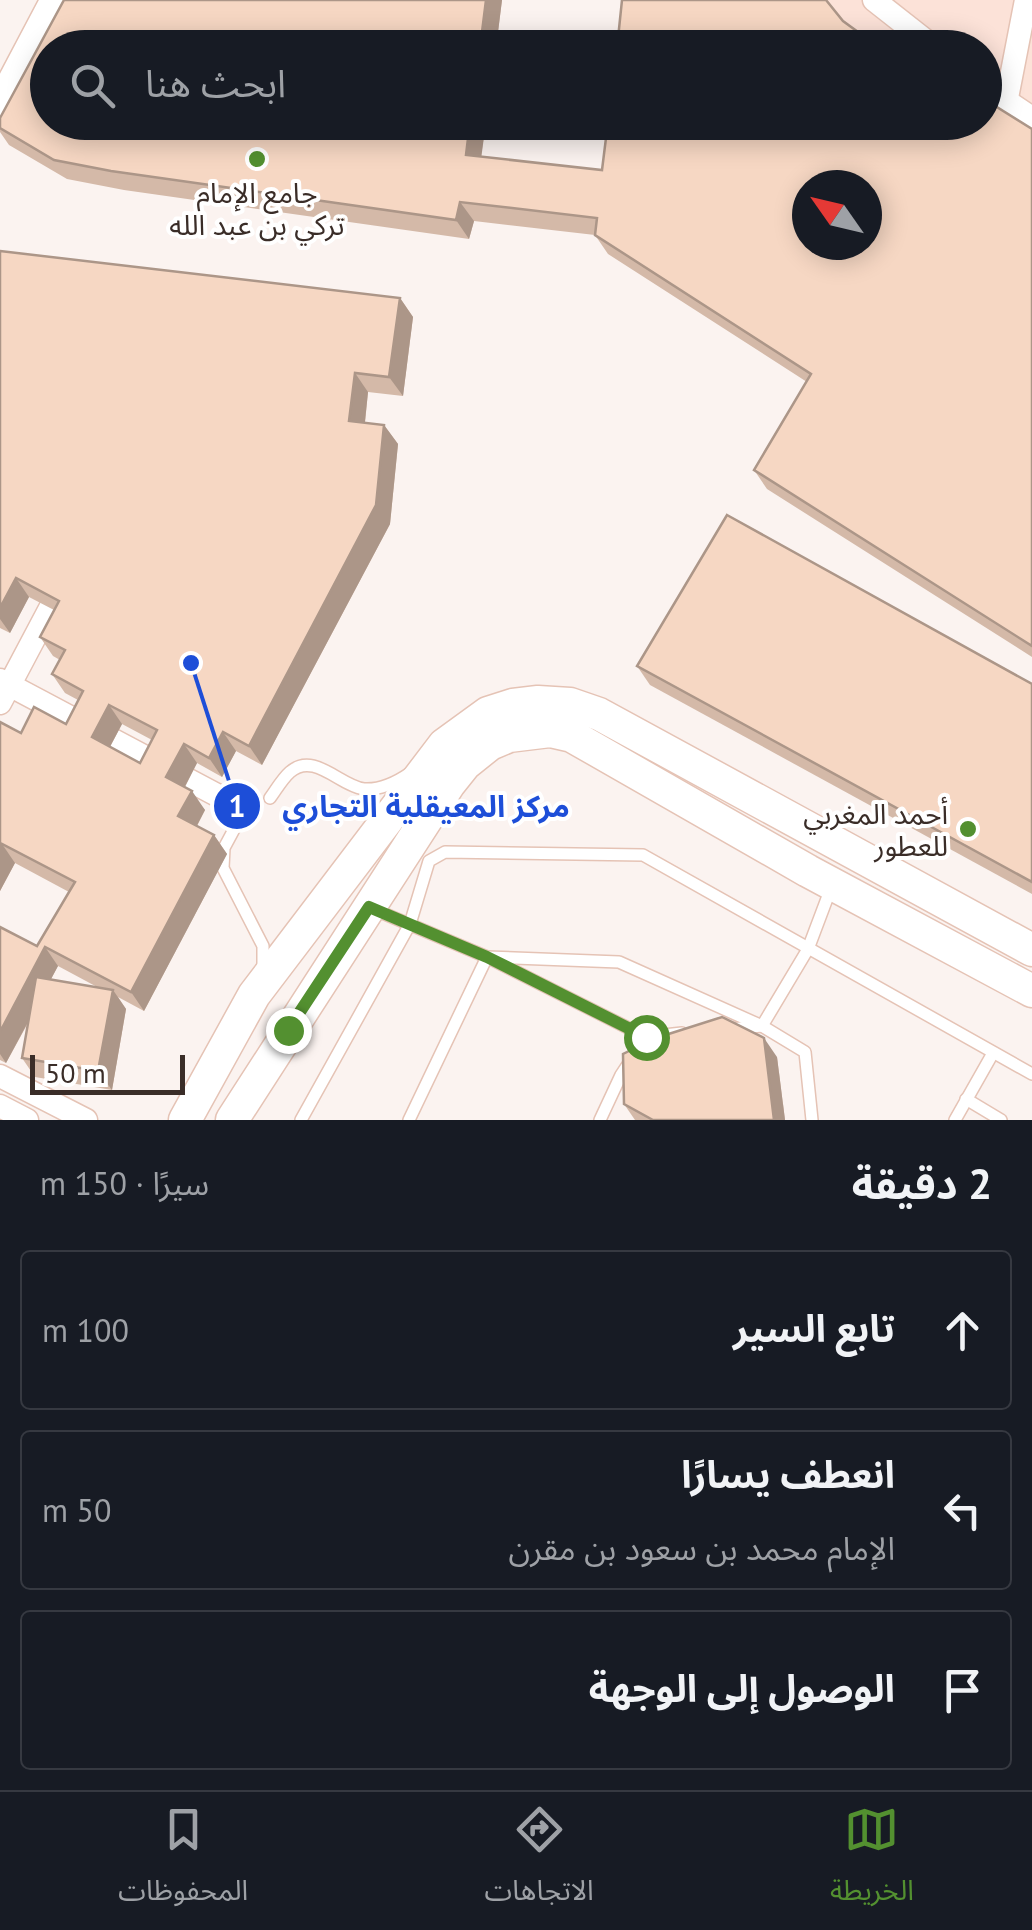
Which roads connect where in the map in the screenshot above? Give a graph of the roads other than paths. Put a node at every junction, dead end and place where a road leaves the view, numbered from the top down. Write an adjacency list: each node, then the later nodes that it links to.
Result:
1 (58, 0): 4 (street)
2 (874, 0): 5 (street)
3 (1026, 0): 6 (street)
4 (42, 30)
5 (912, 30)
6 (1025, 35): 9 (street)
7 (30, 52): 10 (street)
8 (1002, 100): 9 (street)
9 (1006, 103): 11 (street)
10 (0, 108)
11 (1032, 118)
12 (77, 559): 13 (street)
13 (3, 689): 16 (street)
14 (444, 746): 15 (lane); 21 (street); 24 (street)
15 (270, 798)
16 (234, 812): 24 (lane)
17 (832, 884): 18 (street); 20 (lane); 23 (street)
18 (369, 907): 19 (lane); 37 (street)
19 (410, 924): 20 (lane); 22 (lane); 38 (lane)
20 (808, 950): 25 (lane); 29 (lane)
21 (1032, 950)
22 (487, 957): 25 (lane); 28 (lane); 39 (lane)
23 (1032, 991)
24 (254, 995): 36 (street)
25 (762, 1026): 26 (lane); 41 (lane)
26 (724, 1029)
27 (704, 1031): 28 (lane)
28 (646, 1037): 40 (lane)
29 (993, 1052): 30 (lane); 32 (lane)
30 (1032, 1074)
31 (0, 1076): 35 (street)
32 (966, 1099): 42 (lane); 43 (lane)
33 (0, 1106): 34 (street)
34 (27, 1120)
35 (86, 1120)
36 (186, 1120)
37 (232, 1120)
38 (301, 1120)
39 (408, 1120)
40 (600, 1120)
41 (812, 1120)
42 (955, 1120)
43 (1002, 1120)

